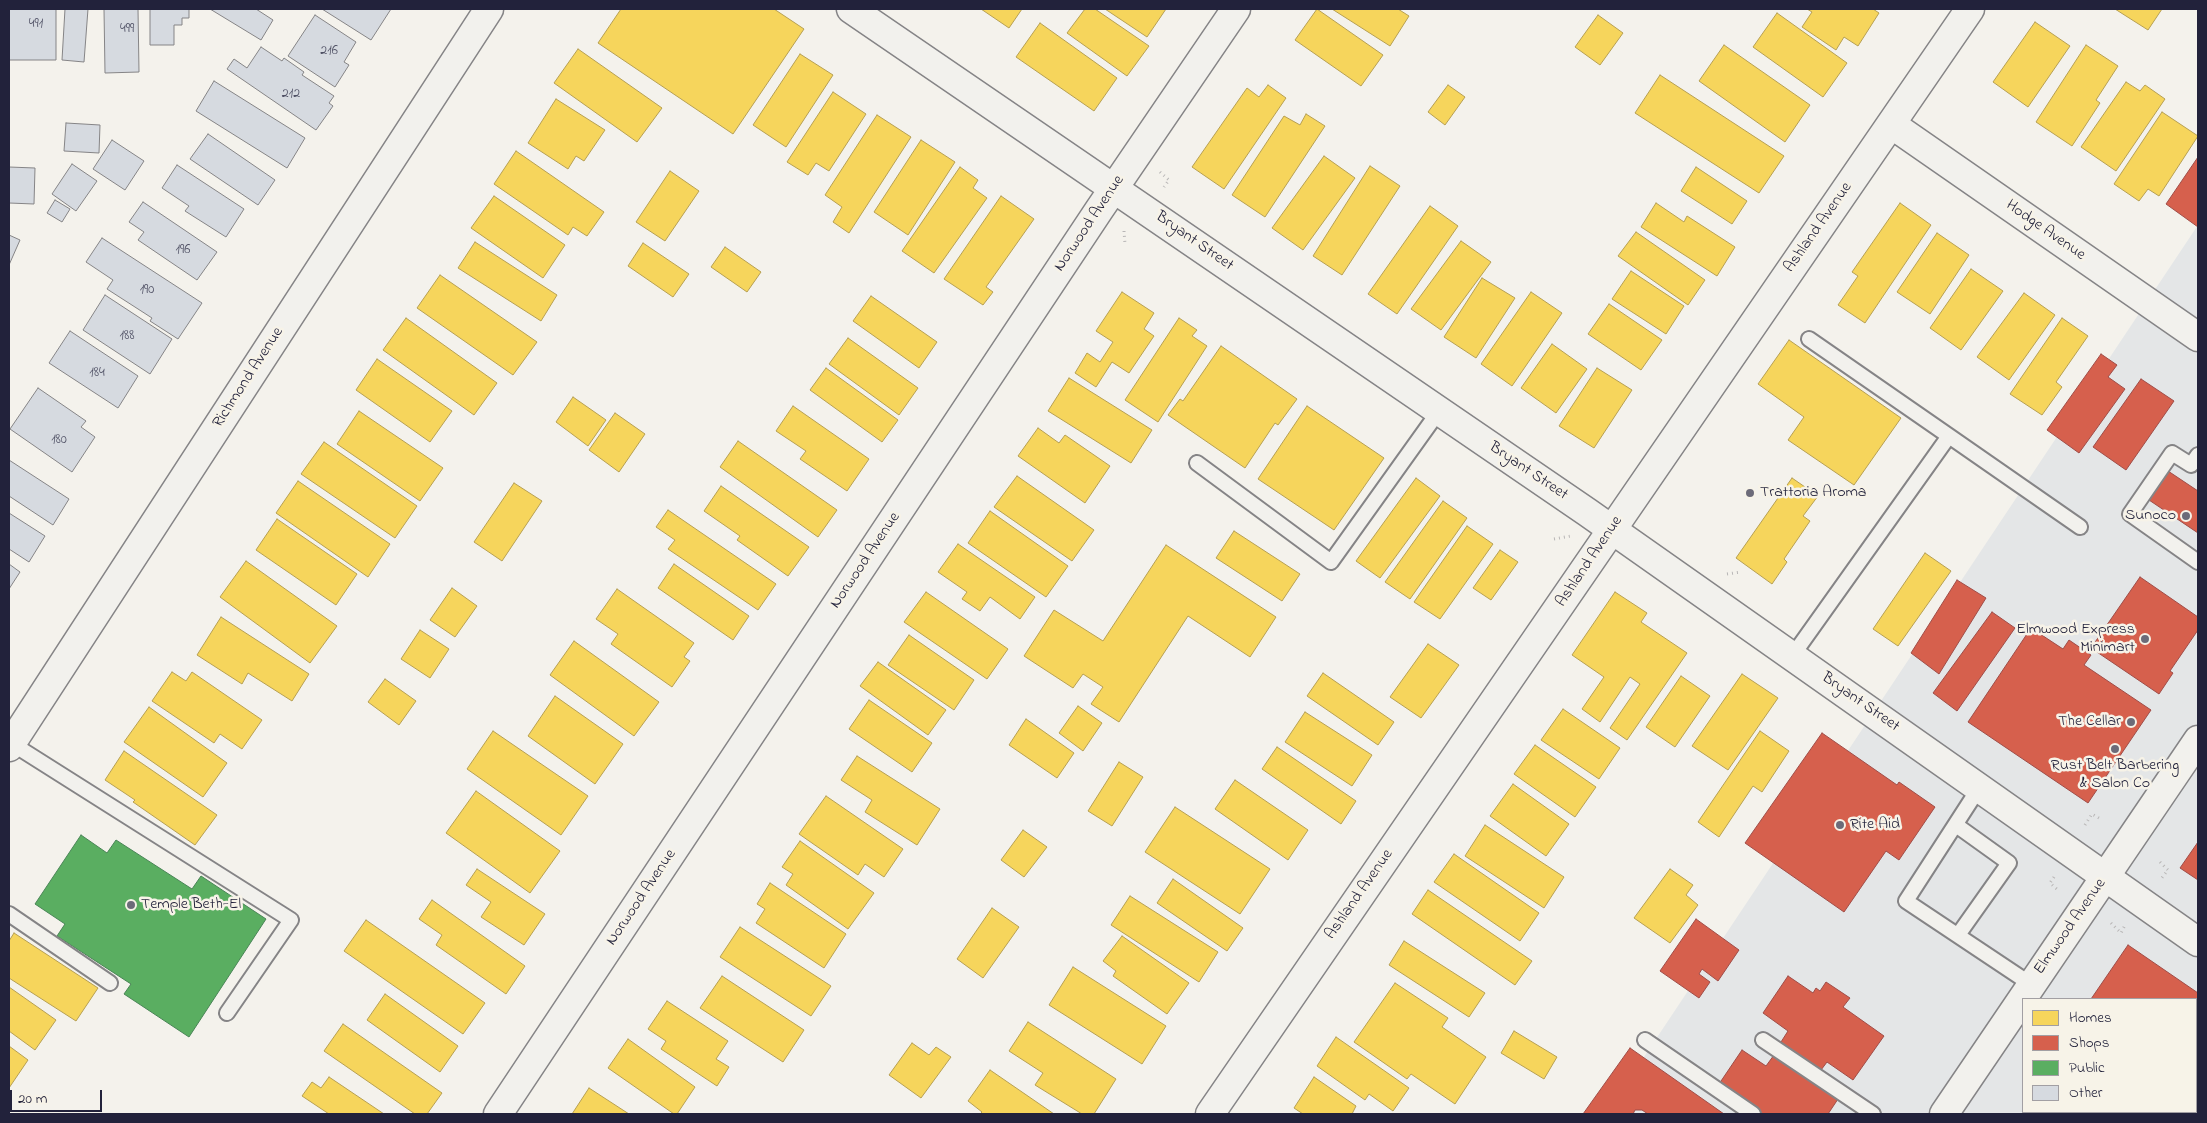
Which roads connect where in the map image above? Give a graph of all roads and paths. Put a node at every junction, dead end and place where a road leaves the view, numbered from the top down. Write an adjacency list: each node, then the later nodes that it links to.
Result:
1 (489, 9): 26 (street, Richmond Avenue)
2 (852, 9): 8 (street, Bryant Street)
3 (1236, 9): 8 (street, Norwood Avenue)
4 (1970, 9): 5 (street, Ashland Avenue)
5 (1891, 124): 11 (street, Hodge Avenue); 18 (street, Ashland Avenue)
6 (1158, 170): 7 (path)
7 (1169, 180)
8 (1114, 188): 13 (street, Bryant Street); 48 (street, Norwood Avenue)
9 (1124, 228): 10 (path)
10 (1125, 244)
11 (2198, 337)
12 (1809, 339): 14 (lane)
13 (1439, 411): 15 (lane); 18 (street, Bryant Street)
14 (1949, 436): 17 (lane); 24 (lane)
15 (1197, 463)
16 (2196, 464): 21 (lane)
17 (2080, 527)
18 (1612, 530): 24 (street, Bryant Street); 49 (street, Ashland Avenue)
19 (1572, 536): 20 (path)
20 (1554, 539)
21 (2198, 562)
22 (1741, 572): 23 (path)
23 (1723, 575)
24 (1793, 655): 27 (street, Bryant Street)
25 (2198, 740): 32 (street, Elmwood Avenue)
26 (10, 745): 45 (lane)
27 (1979, 788): 29 (lane); 32 (street, Bryant Street)
28 (2099, 818): 30 (path)
29 (1956, 825): 39 (lane); 39 (lane)
30 (2085, 825)
31 (2160, 862): 33 (path)
32 (2106, 878): 40 (street, Bryant Street); 42 (street, Elmwood Avenue)
33 (2161, 879)
34 (2050, 884): 35 (path)
35 (2058, 890)
36 (9, 914): 41 (lane)
37 (2111, 923): 38 (path)
38 (2121, 933)
39 (1958, 936): 42 (lane)
40 (2198, 942)
41 (110, 984)
42 (2032, 985): 43 (street, Elmwood Avenue)
43 (2023, 998)
44 (2022, 1000): 52 (street, Elmwood Avenue)
45 (227, 1013)
46 (1645, 1040): 50 (lane)
47 (1763, 1040): 51 (lane)
48 (498, 1114)
49 (1210, 1114)
50 (1754, 1114)
51 (1873, 1114)
52 (1944, 1114)

